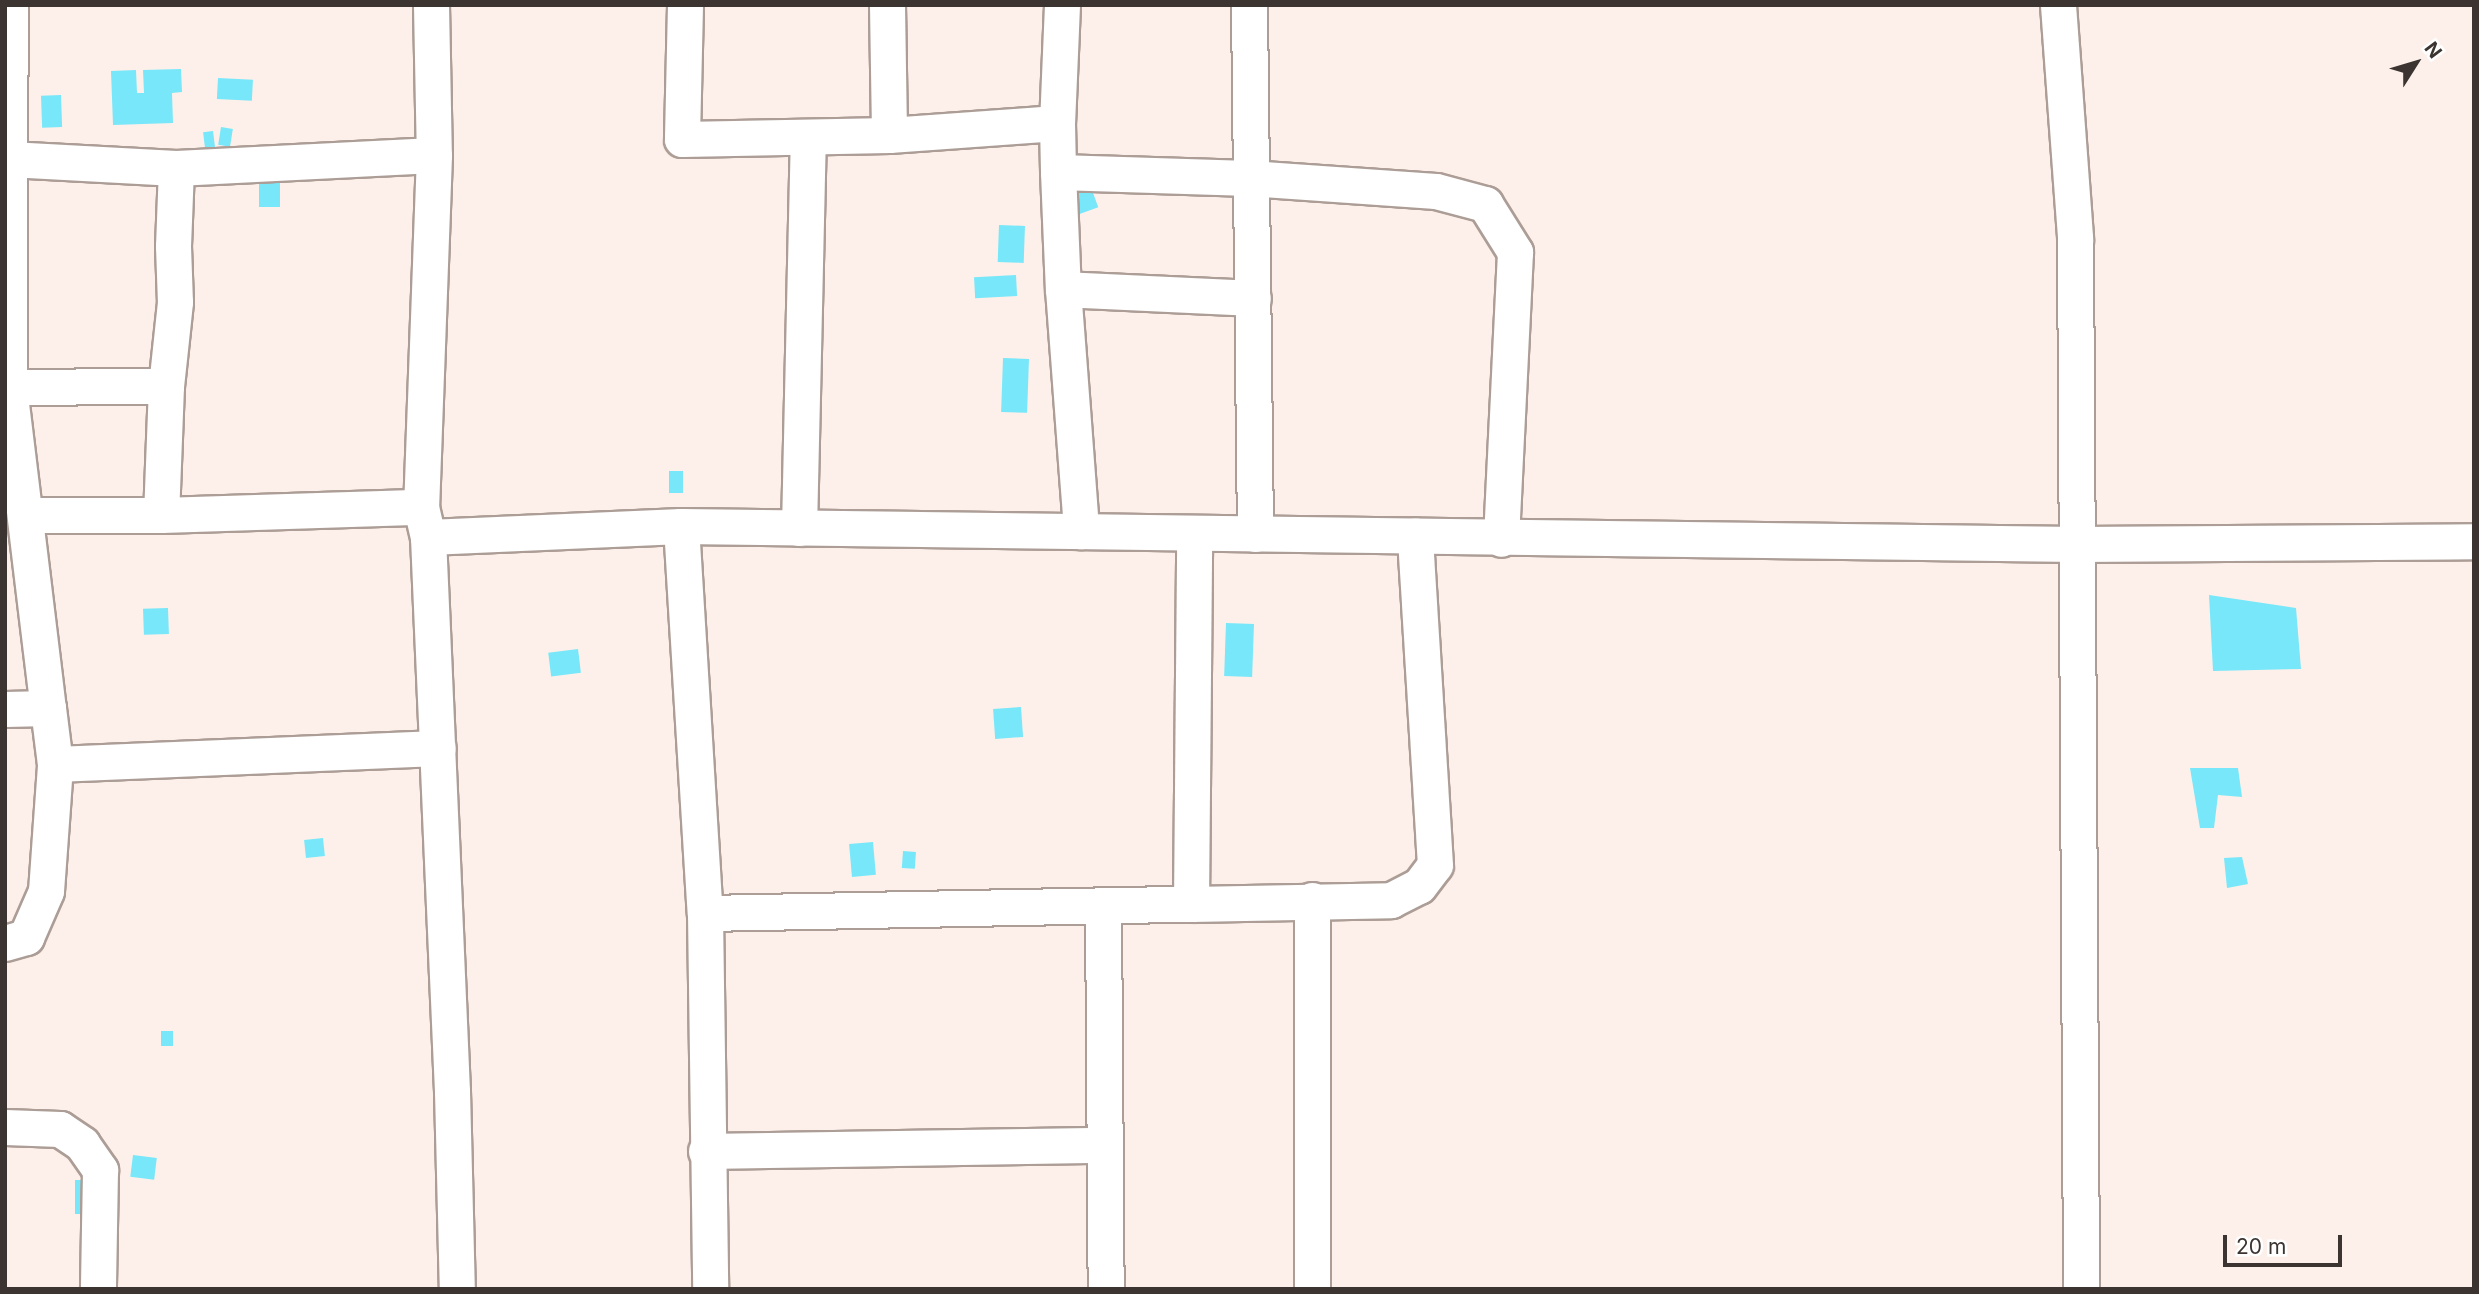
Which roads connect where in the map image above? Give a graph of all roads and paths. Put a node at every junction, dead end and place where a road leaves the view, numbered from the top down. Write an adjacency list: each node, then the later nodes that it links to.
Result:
1 (10, 5): 12 (street)
2 (431, 5): 11 (street)
3 (685, 5): 10 (street)
4 (887, 5): 9 (street)
5 (1062, 5): 8 (street)
6 (1249, 5): 15 (street)
7 (2058, 5): 31 (street)
8 (1057, 123): 9 (street); 14 (street)
9 (890, 135): 10 (street)
10 (808, 137): 24 (street)
11 (434, 155): 13 (street); 22 (street)
12 (9, 159): 13 (street); 19 (street)
13 (176, 168): 18 (street)
14 (1058, 172): 15 (street); 16 (street)
15 (1249, 177): 17 (street); 29 (street)
16 (1063, 289): 17 (street); 25 (street)
17 (1253, 298): 27 (street)
18 (166, 386): 19 (street); 21 (street)
19 (7, 387): 20 (street)
20 (25, 515): 21 (street); 32 (street)
21 (161, 515): 22 (street)
22 (425, 522): 23 (street); 34 (street)
23 (681, 526): 24 (street); 39 (street)
24 (799, 528): 25 (street)
25 (1081, 531): 26 (street)
26 (1194, 533): 27 (street); 37 (street)
27 (1255, 534): 28 (street)
28 (1415, 536): 29 (street); 36 (street)
29 (1501, 539): 31 (street)
30 (2474, 541): 31 (street)
31 (2077, 544): 49 (street)
32 (48, 708): 33 (street); 35 (street)
33 (5, 709)
34 (438, 748): 35 (street); 45 (street)
35 (55, 764): 40 (street)
36 (1312, 900): 37 (street); 48 (street)
37 (1191, 904): 38 (street)
38 (1103, 907): 39 (street); 42 (street)
39 (705, 913): 43 (street)
40 (5, 943)
41 (5, 1127): 44 (street)
42 (1105, 1145): 43 (street); 47 (street)
43 (706, 1152): 46 (street)
44 (98, 1289)
45 (457, 1289)
46 (710, 1289)
47 (1106, 1289)
48 (1312, 1289)
49 (2081, 1289)

